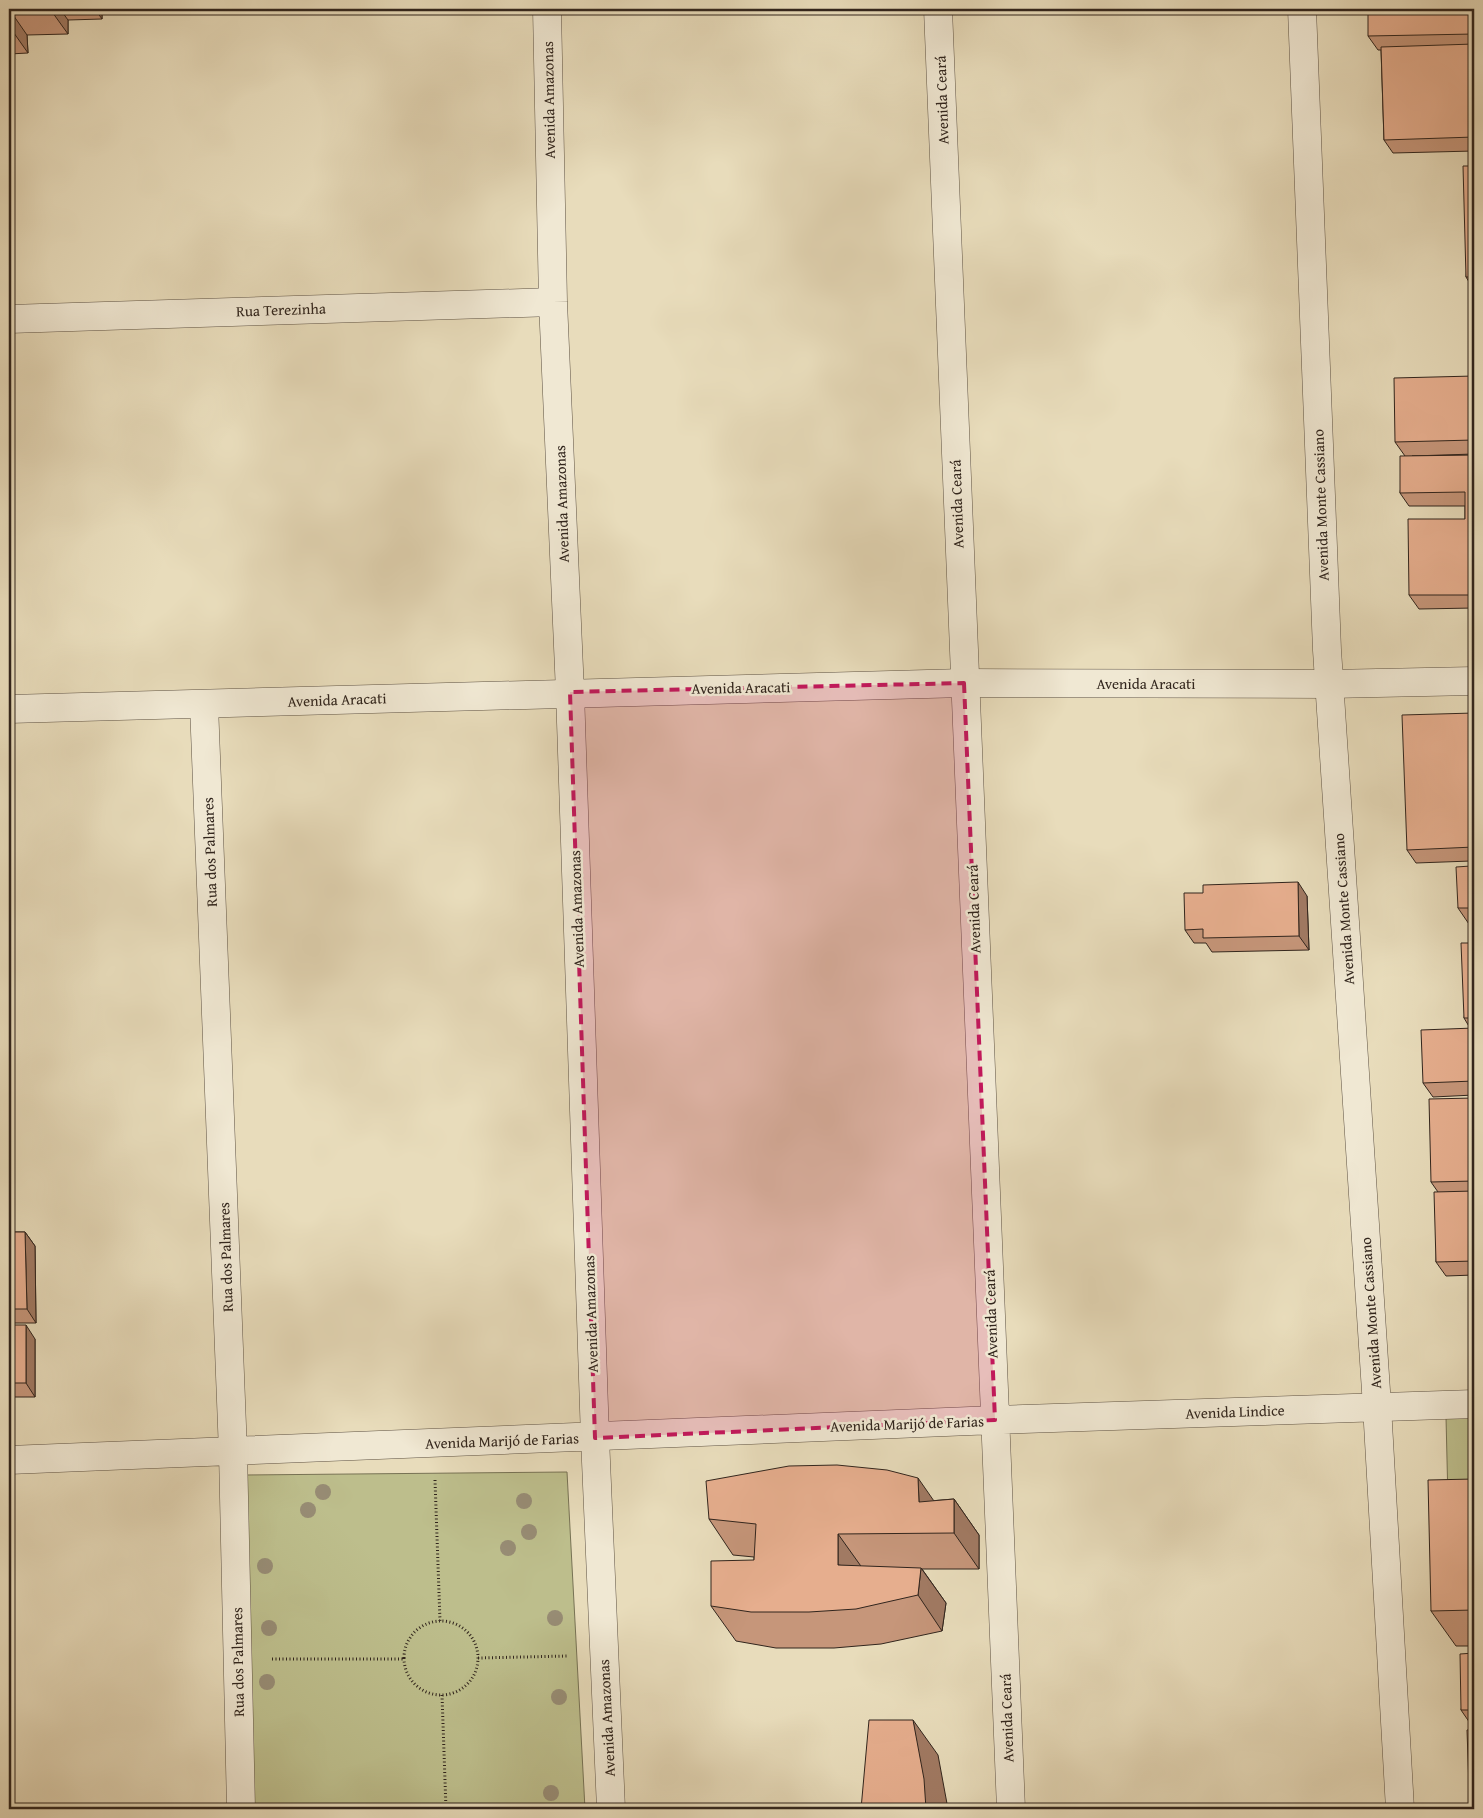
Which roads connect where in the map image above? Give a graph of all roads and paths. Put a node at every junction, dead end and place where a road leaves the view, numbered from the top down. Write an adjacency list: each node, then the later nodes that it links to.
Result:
1 (547, 9): 4 (street, Avenida Amazonas)
2 (938, 9): 7 (street, Avenida Ceará)
3 (1302, 9): 8 (street, Avenida Monte Cassiano)
4 (553, 302): 5 (street, Rua Terezinha); 9 (street, Avenida Amazonas)
5 (9, 319)
6 (1474, 680): 8 (street, Avenida Aracati)
7 (964, 683): 8 (street, Avenida Aracati); 9 (street, Avenida Aracati); 14 (street, Avenida Ceará)
8 (1329, 684): 13 (street, Avenida Monte Cassiano)
9 (570, 692): 10 (street, Avenida Aracati); 15 (street, Avenida Amazonas)
10 (204, 705): 11 (street, Avenida Aracati); 16 (street, Rua dos Palmares)
11 (9, 709)
12 (1474, 1404): 13 (street, Avenida Lindice)
13 (1377, 1406): 14 (street, Avenida Lindice); 29 (street, Avenida Monte Cassiano)
14 (995, 1420): 15 (street, Avenida Marijó de Farias); 28 (street, Avenida Ceará)
15 (595, 1438): 16 (street, Avenida Marijó de Farias); 27 (street, Avenida Amazonas)
16 (233, 1452): 17 (street, Avenida Marijó de Farias); 25 (street, Rua dos Palmares)
17 (9, 1460)
18 (436, 1480): 19 (path)
19 (440, 1621): 21 (path); 23 (path)
20 (568, 1656): 21 (path)
21 (478, 1658): 24 (path)
22 (268, 1659): 23 (path)
23 (404, 1659): 24 (path)
24 (442, 1695): 26 (path)
25 (241, 1809)
26 (446, 1809)
27 (611, 1809)
28 (1011, 1809)
29 (1400, 1809)

